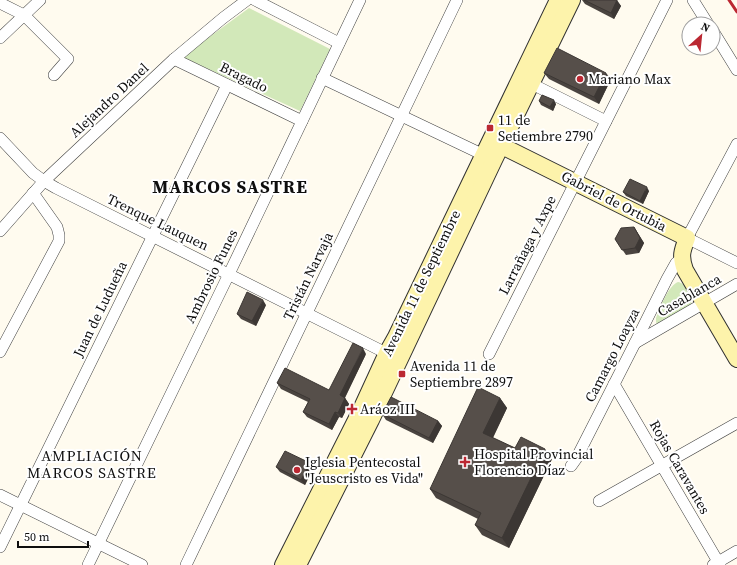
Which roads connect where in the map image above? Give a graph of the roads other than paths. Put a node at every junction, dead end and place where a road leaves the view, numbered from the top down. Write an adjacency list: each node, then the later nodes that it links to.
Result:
1 (40, 0): 11 (street)
2 (247, 0): 16 (street, Alejandro Danel)
3 (255, 0): 14 (street)
4 (360, 0): 14 (street, Ambrosio Funes)
5 (457, 0): 22 (street, Tristán Narvaja)
6 (558, 0): 26 (main road, Avenida 11 de Septiembre)
7 (572, 0): 20 (main road, Avenida 11 de Septiembre)
8 (667, 0): 24 (street, Larrañaga y Axpe)
9 (693, 0): 12 (street)
10 (0, 3): 11 (street)
11 (24, 15): 13 (street); 18 (street)
12 (703, 16)
13 (0, 38)
14 (339, 43): 19 (street, Ambrosio Funes)
15 (721, 44): 17 (street)
16 (174, 59): 21 (street, Bragado); 29 (street, Alejandro Danel)
17 (737, 70)
18 (54, 75)
19 (322, 78): 22 (street); 23 (street, Ambrosio Funes)
20 (532, 84): 24 (street); 26 (main road, Avenida 11 de Septiembre)
21 (227, 85): 23 (street, Bragado); 33 (street, Juan de Ludueña)
22 (402, 116): 28 (street); 40 (street, Tristán Narvaja)
23 (302, 121): 37 (street, Ambrosio Funes)
24 (606, 122): 30 (street, Larrañaga y Axpe)
25 (0, 138): 29 (street, Trenque Lauquen)
26 (496, 143): 28 (main road, Avenida 11 de Septiembre); 30 (main road, Gabriel de Ortubia)
27 (737, 144): 34 (street)
28 (489, 158): 44 (main road, Avenida 11 de Septiembre)
29 (44, 181): 31 (street, Alejandro Danel); 33 (street, Trenque Lauquen)
30 (576, 182): 34 (main road, Gabriel de Ortubia); 43 (street, Larrañaga y Axpe)
31 (33, 193): 32 (street, Alejandro Danel); 42 (street)
32 (0, 231)
33 (153, 236): 37 (street, Trenque Lauquen); 52 (street, Juan de Ludueña)
34 (687, 238): 35 (main road); 36 (street, Gabriel de Ortubia)
35 (682, 258): 39 (main road); 41 (street, Camargo Loayza)
36 (737, 263)
37 (229, 274): 40 (street, Trenque Lauquen); 53 (street, Ambrosio Funes)
38 (737, 284): 39 (street, Casablanca)
39 (705, 303): 41 (street, Casablanca); 45 (main road)
40 (307, 314): 44 (street, Trenque Lauquen); 59 (street, Tristán Narvaja)
41 (635, 343): 46 (street, Camargo Loayza)
42 (0, 352)
43 (489, 354)
44 (394, 356): 60 (main road, Avenida 11 de Septiembre); 61 (main road, Avenida 11 de Septiembre)
45 (737, 359)
46 (614, 384): 48 (street, Camargo Loayza); 49 (street, Rojas Caravantes)
47 (737, 423): 49 (street)
48 (571, 466)
49 (662, 466): 51 (street); 56 (street, Rojas Caravantes)
50 (0, 495): 52 (street)
51 (600, 502)
52 (21, 505): 53 (street); 54 (street, Juan de Ludueña)
53 (98, 543): 57 (street, Ambrosio Funes); 58 (street)
54 (0, 547)
55 (737, 551): 56 (street)
56 (717, 564)
57 (88, 565)
58 (142, 565)
59 (186, 565)
60 (283, 565)
61 (298, 565)

